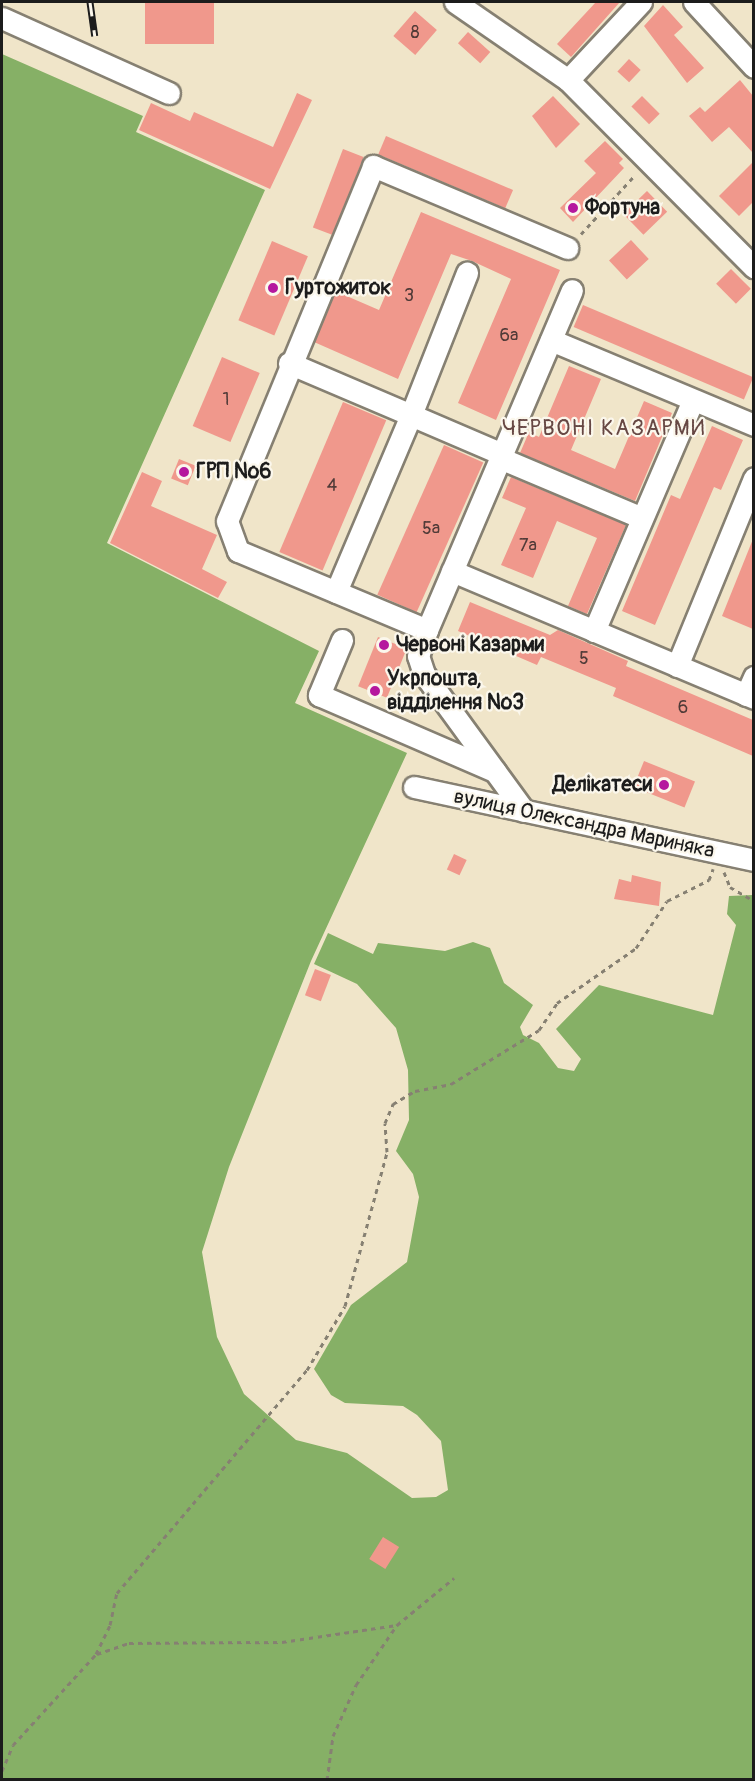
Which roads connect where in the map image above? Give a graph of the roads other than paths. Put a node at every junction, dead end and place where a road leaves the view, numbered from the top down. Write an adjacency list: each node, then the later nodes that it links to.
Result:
1 (455, 2): 6 (street)
2 (641, 2): 6 (street)
3 (694, 2): 5 (street)
4 (2, 18): 7 (street)
5 (753, 67)
6 (568, 80): 9 (street)
7 (169, 93)
8 (567, 249): 13 (street)
9 (753, 267)
10 (467, 273): 15 (street)
11 (572, 290): 12 (street)
12 (551, 340): 14 (street); 17 (street)
13 (290, 363): 15 (street); 21 (street)
14 (693, 400): 16 (street); 19 (street)
15 (411, 415): 17 (street); 21 (street)
16 (753, 425)
17 (501, 456): 19 (street); 20 (street)
18 (753, 478): 25 (street)
19 (642, 518): 23 (street)
20 (452, 571): 22 (street); 23 (street)
21 (336, 592): 22 (street)
22 (427, 630): 27 (street)
23 (594, 631): 25 (street)
24 (342, 640): 27 (street)
25 (677, 666): 26 (street)
26 (751, 690)
27 (502, 774): 29 (street)
28 (414, 787): 29 (street, вулиця Олександра Мариняка)
29 (525, 811): 30 (street, вулиця Олександра Мариняка)
30 (752, 856)

